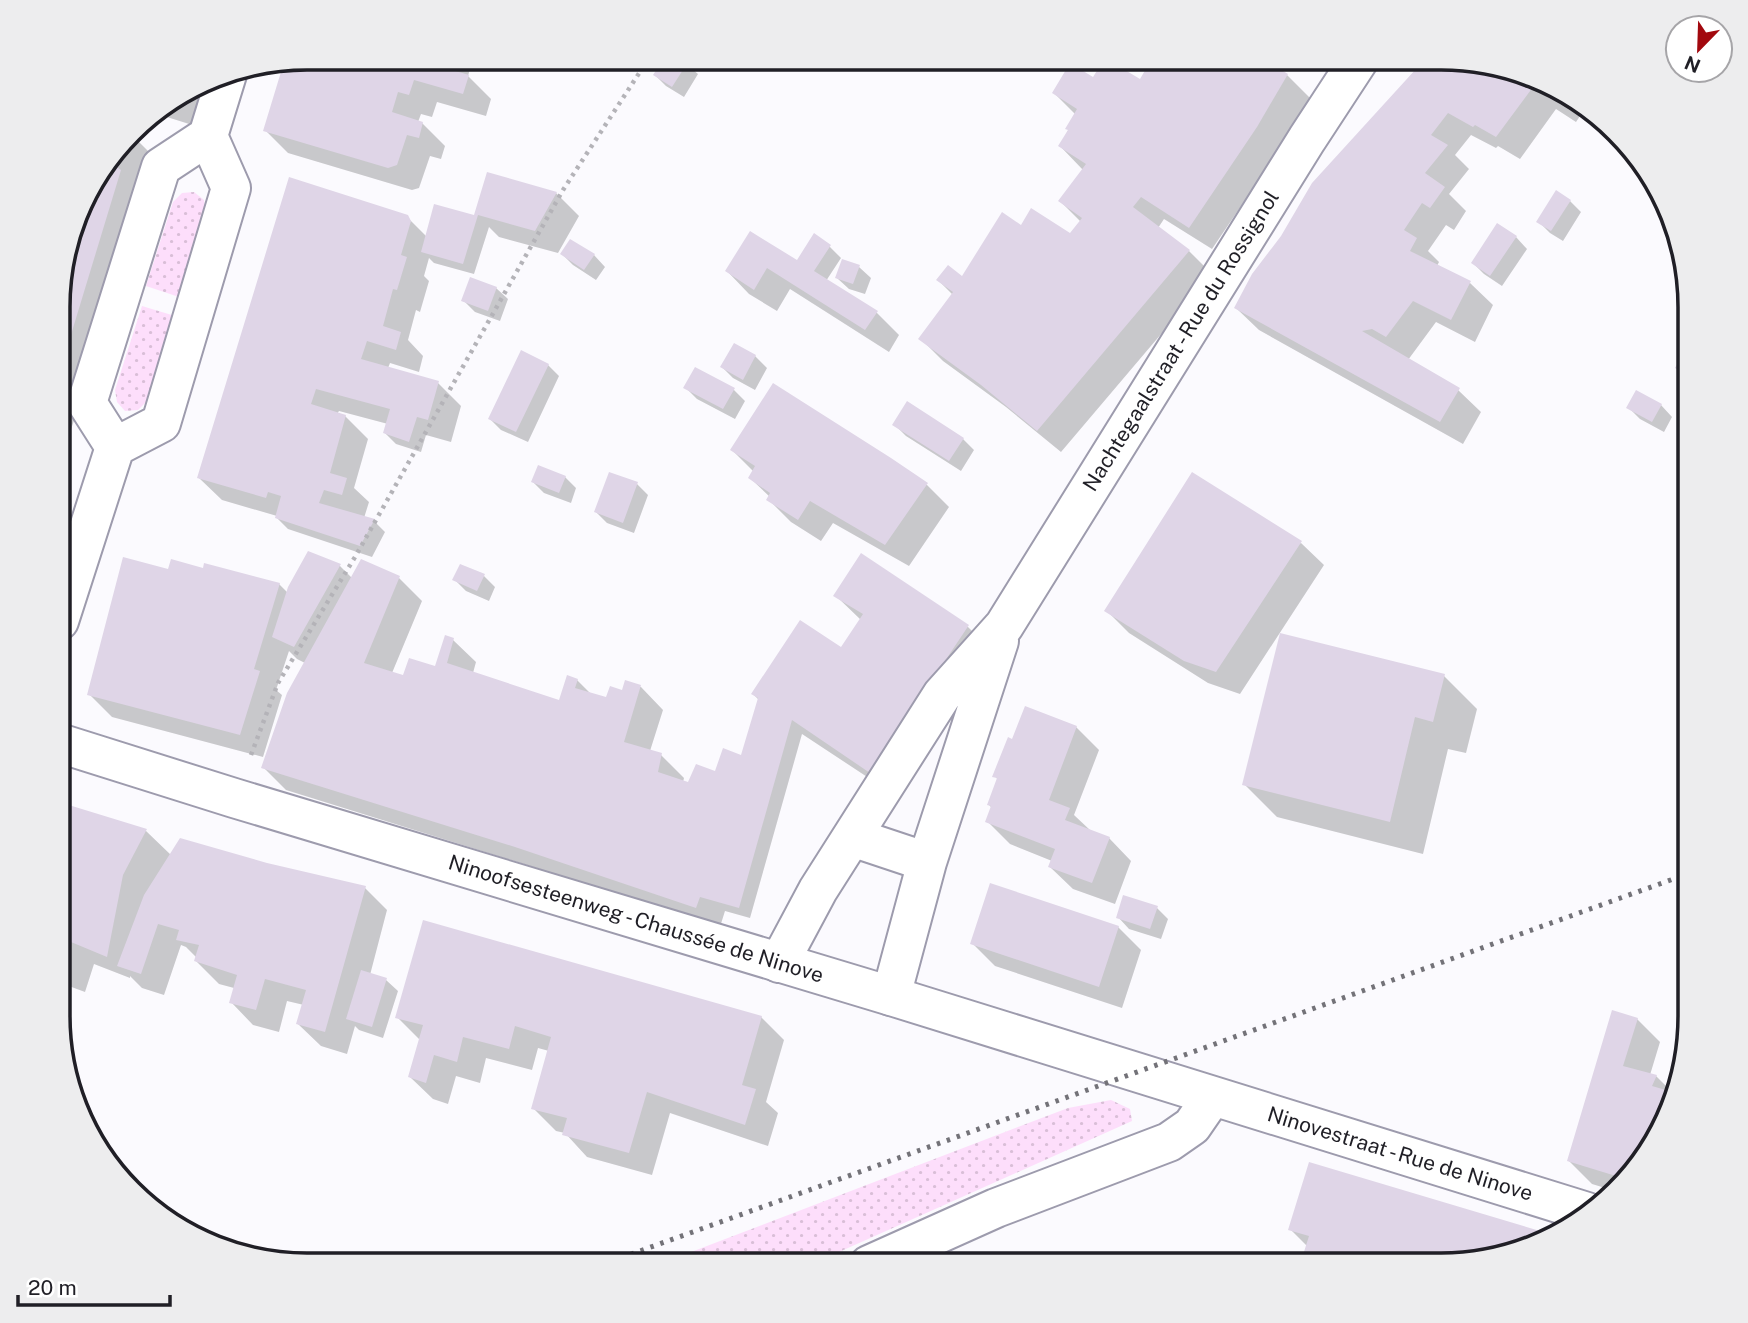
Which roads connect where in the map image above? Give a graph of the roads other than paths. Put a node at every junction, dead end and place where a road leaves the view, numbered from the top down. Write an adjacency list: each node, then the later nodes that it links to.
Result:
1 (1352, 71): 6 (street, Nachtegaalstraat - Rue du Rossignol)
2 (223, 86): 3 (street)
3 (208, 136): 4 (street); 4 (street)
4 (115, 447): 5 (street)
5 (70, 586)
6 (1004, 626): 8 (street, Nachtegaalstraat - Rue du Rossignol); 9 (street, Nachtegaalstraat - Rue du Rossignol)
7 (71, 747): 10 (street, Ninoofsesteenweg - Chaussée de Ninove)
8 (852, 836): 9 (street); 10 (street, Nachtegaalstraat - Rue du Rossignol)
9 (927, 862): 11 (street, Nachtegaalstraat - Rue du Rossignol)
10 (779, 962): 11 (street, Ninoofsesteenweg - Chaussée de Ninove)
11 (891, 996): 12 (street, Ninoofsesteenweg - Chaussée de Ninove)
12 (1212, 1097): 13 (street, Ninovestraat - Rue de Ninove); 14 (street)
13 (1578, 1209)
14 (897, 1253)

